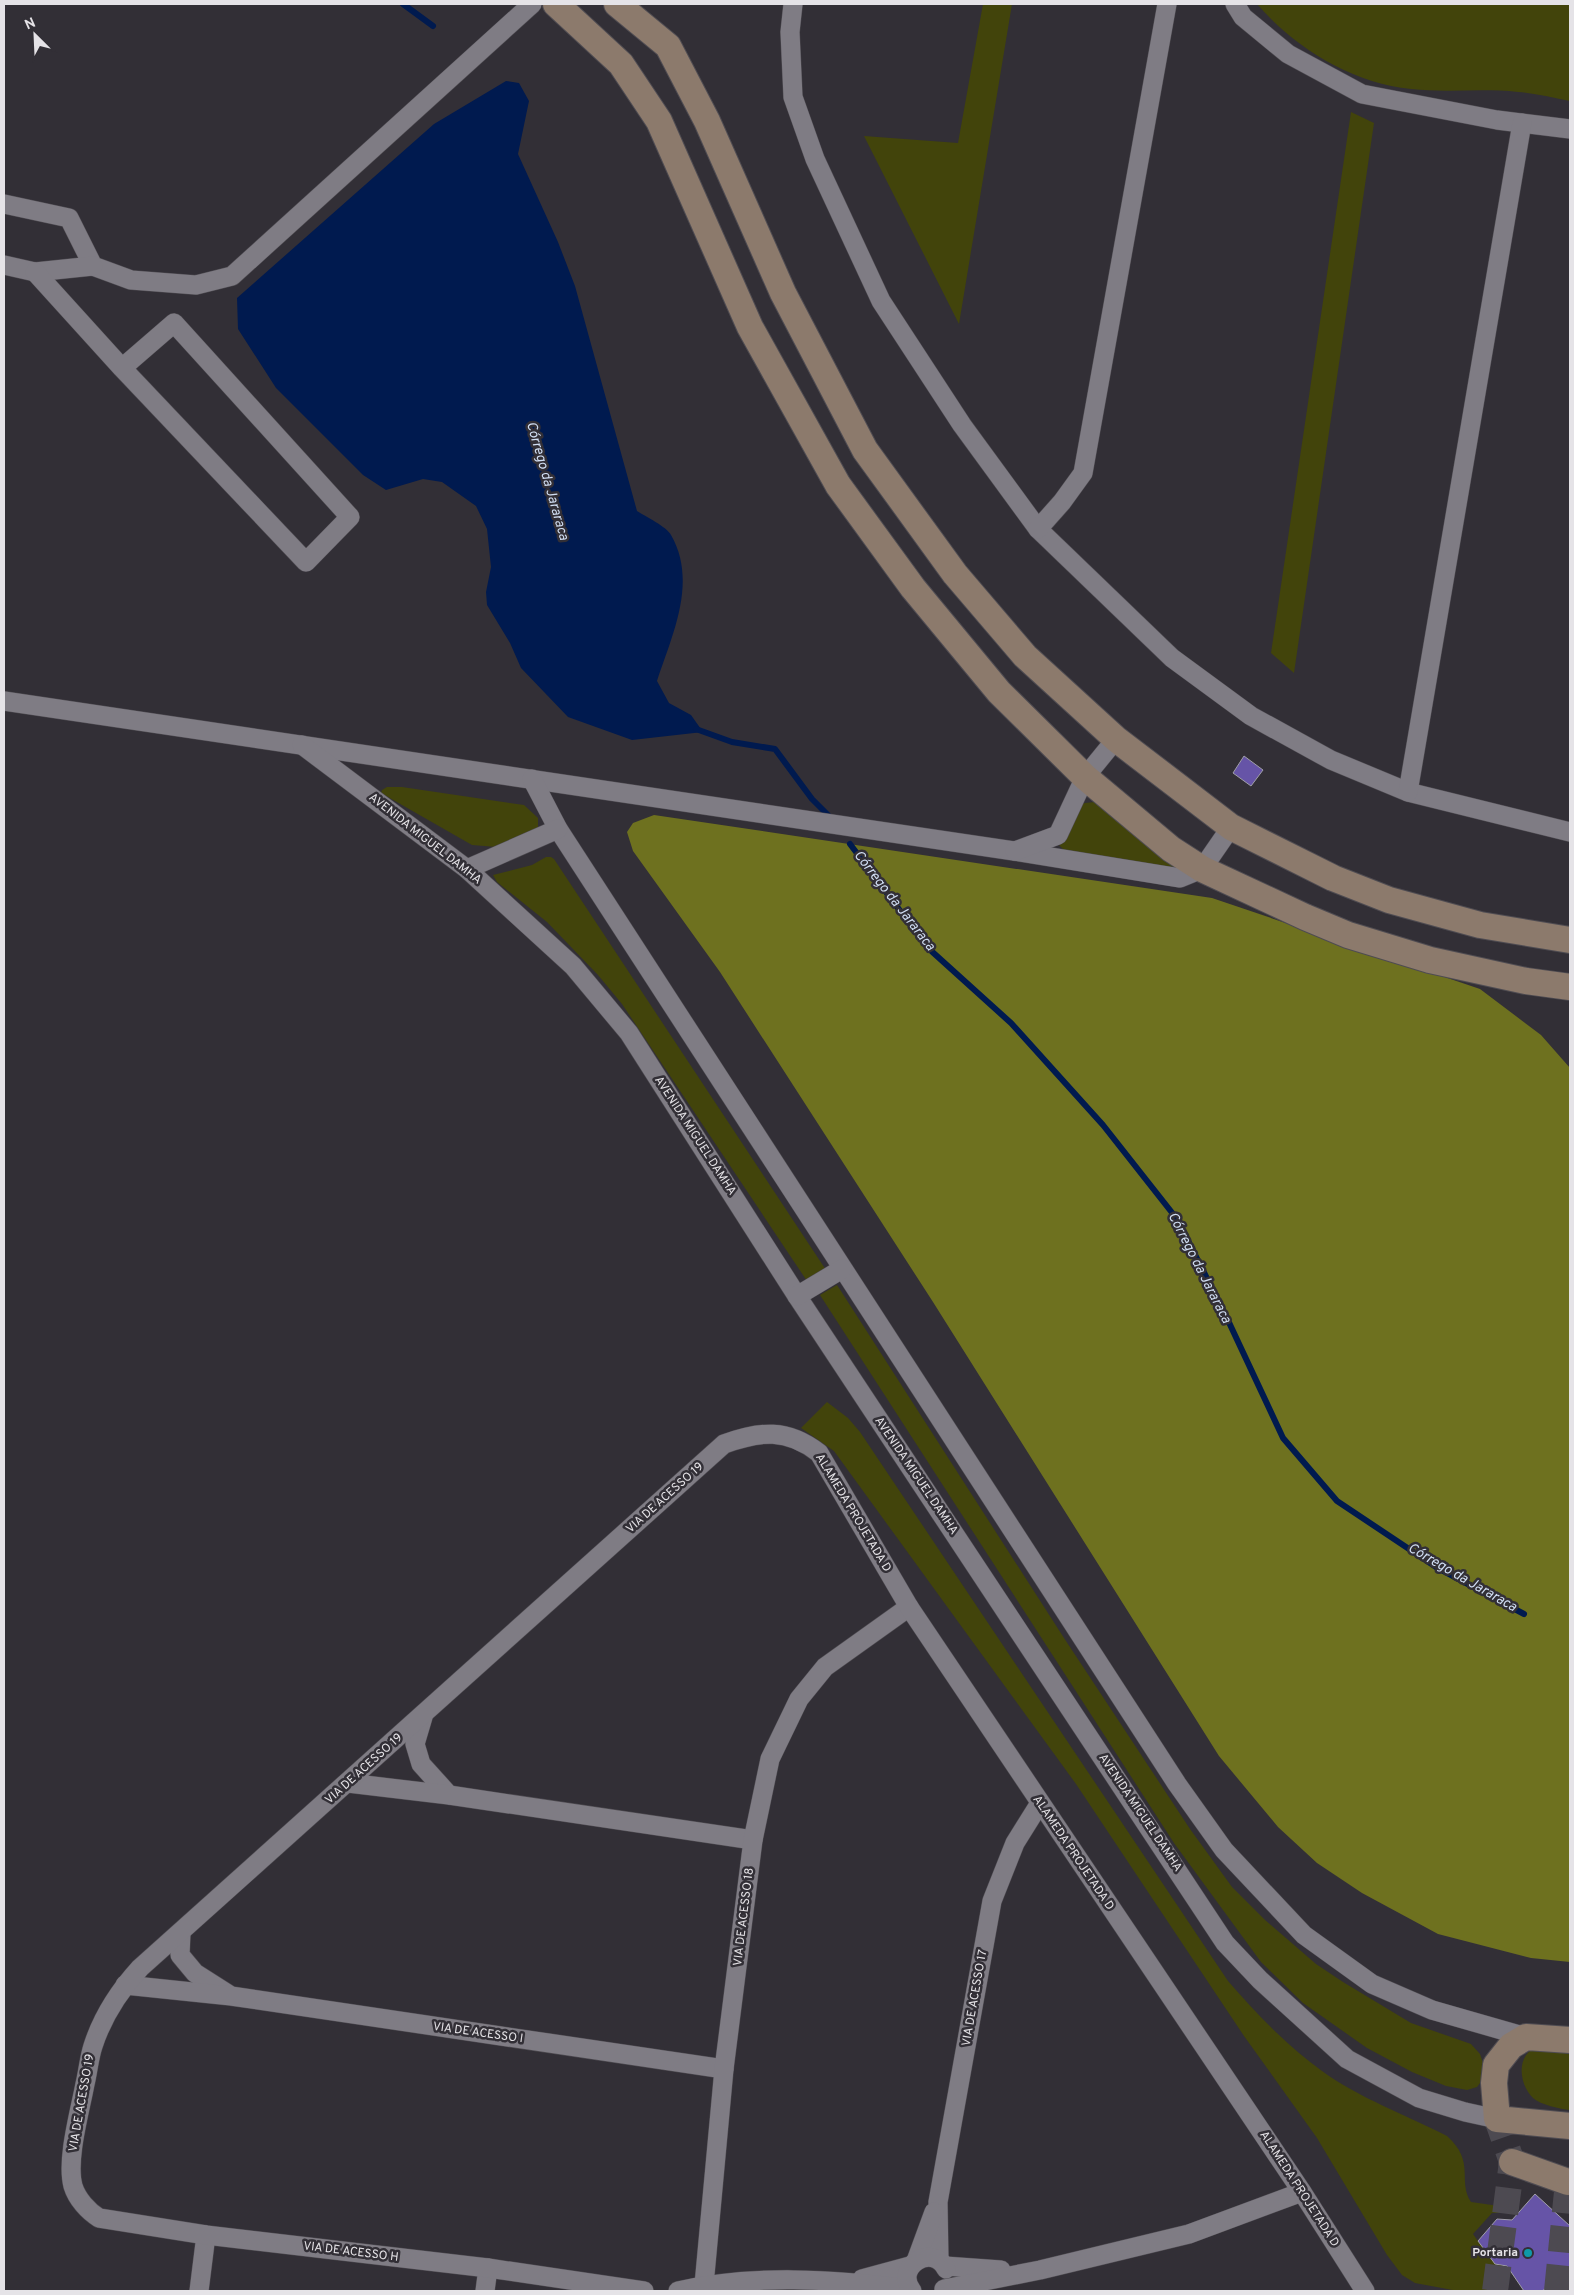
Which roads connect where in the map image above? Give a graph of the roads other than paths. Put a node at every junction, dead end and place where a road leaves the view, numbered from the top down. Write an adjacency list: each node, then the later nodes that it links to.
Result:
1 (532, 4): 11 (street)
2 (617, 4): 16 (street)
3 (793, 4): 14 (street)
4 (1167, 4): 14 (street)
5 (1235, 4): 7 (street)
6 (564, 6): 18 (street)
7 (1522, 123): 8 (street); 20 (street)
8 (1570, 129)
9 (4, 204): 11 (street)
10 (4, 265): 12 (street)
11 (93, 266): 12 (street)
12 (35, 272): 13 (street)
13 (122, 368): 13 (street)
14 (1038, 529): 20 (street)
15 (4, 701): 17 (street)
16 (1116, 739): 18 (street); 21 (street)
17 (302, 744): 19 (street); 25 (street, AVENIDA MIGUEL DAMHA)
18 (1085, 777): 24 (street); 26 (street)
19 (532, 779): 22 (street); 24 (street)
20 (1408, 792): 23 (street)
21 (1231, 827): 26 (street); 27 (street)
22 (558, 829): 25 (street); 29 (street)
23 (1570, 832)
24 (1014, 851): 26 (street)
25 (467, 869): 30 (street, AVENIDA MIGUEL DAMHA)
26 (1202, 870): 28 (street)
27 (1570, 940)
28 (1570, 987)
29 (842, 1269): 30 (street); 41 (street)
30 (797, 1296): 44 (street, AVENIDA MIGUEL DAMHA)
31 (771, 1433): 32 (street, ALAMEDA PROJETADA D); 33 (street, VIA DE ACESSO 19)
32 (909, 1607): 36 (street, ALAMEDA PROJETADA D); 37 (street, VIA DE ACESSO 18)
33 (424, 1715): 34 (street, VIA DE ACESSO 19); 35 (street)
34 (348, 1783): 35 (street); 38 (street, VIA DE ACESSO 19)
35 (449, 1795): 37 (street)
36 (1040, 1803): 49 (street, ALAMEDA PROJETADA D); 50 (street, VIA DE ACESSO 17)
37 (753, 1840): 43 (street, VIA DE ACESSO 18)
38 (180, 1933): 39 (street, VIA DE ACESSO 19); 40 (street, VIA DE ACESSO I)
39 (125, 1984): 40 (street, VIA DE ACESSO I); 48 (street, VIA DE ACESSO 19)
40 (231, 1996): 43 (street, VIA DE ACESSO I)
41 (1526, 2037): 42 (street); 44 (street)
42 (1570, 2040)
43 (724, 2069): 57 (street, VIA DE ACESSO 18)
44 (1497, 2119): 45 (street, AVENIDA MIGUEL DAMHA)
45 (1570, 2126)
46 (1512, 2162): 47 (street)
47 (1568, 2182)
48 (73, 2186): 51 (street, VIA DE ACESSO H)
49 (1302, 2192): 55 (street); 64 (street, ALAMEDA PROJETADA D)
50 (938, 2202): 52 (street); 53 (street)
51 (206, 2235): 54 (street, VIA DE ACESSO H); 60 (street)
52 (942, 2263): 53 (street); 55 (street); 59 (street)
53 (913, 2264): 56 (street); 58 (street)
54 (488, 2268): 61 (street); 62 (street, VIA DE ACESSO H)
55 (1040, 2270): 59 (street)
56 (853, 2282): 57 (street); 58 (street)
57 (704, 2286): 63 (street)
58 (911, 2290)
59 (944, 2290)
60 (199, 2291)
61 (485, 2291)
62 (644, 2291)
63 (678, 2291)
64 (1365, 2291)

